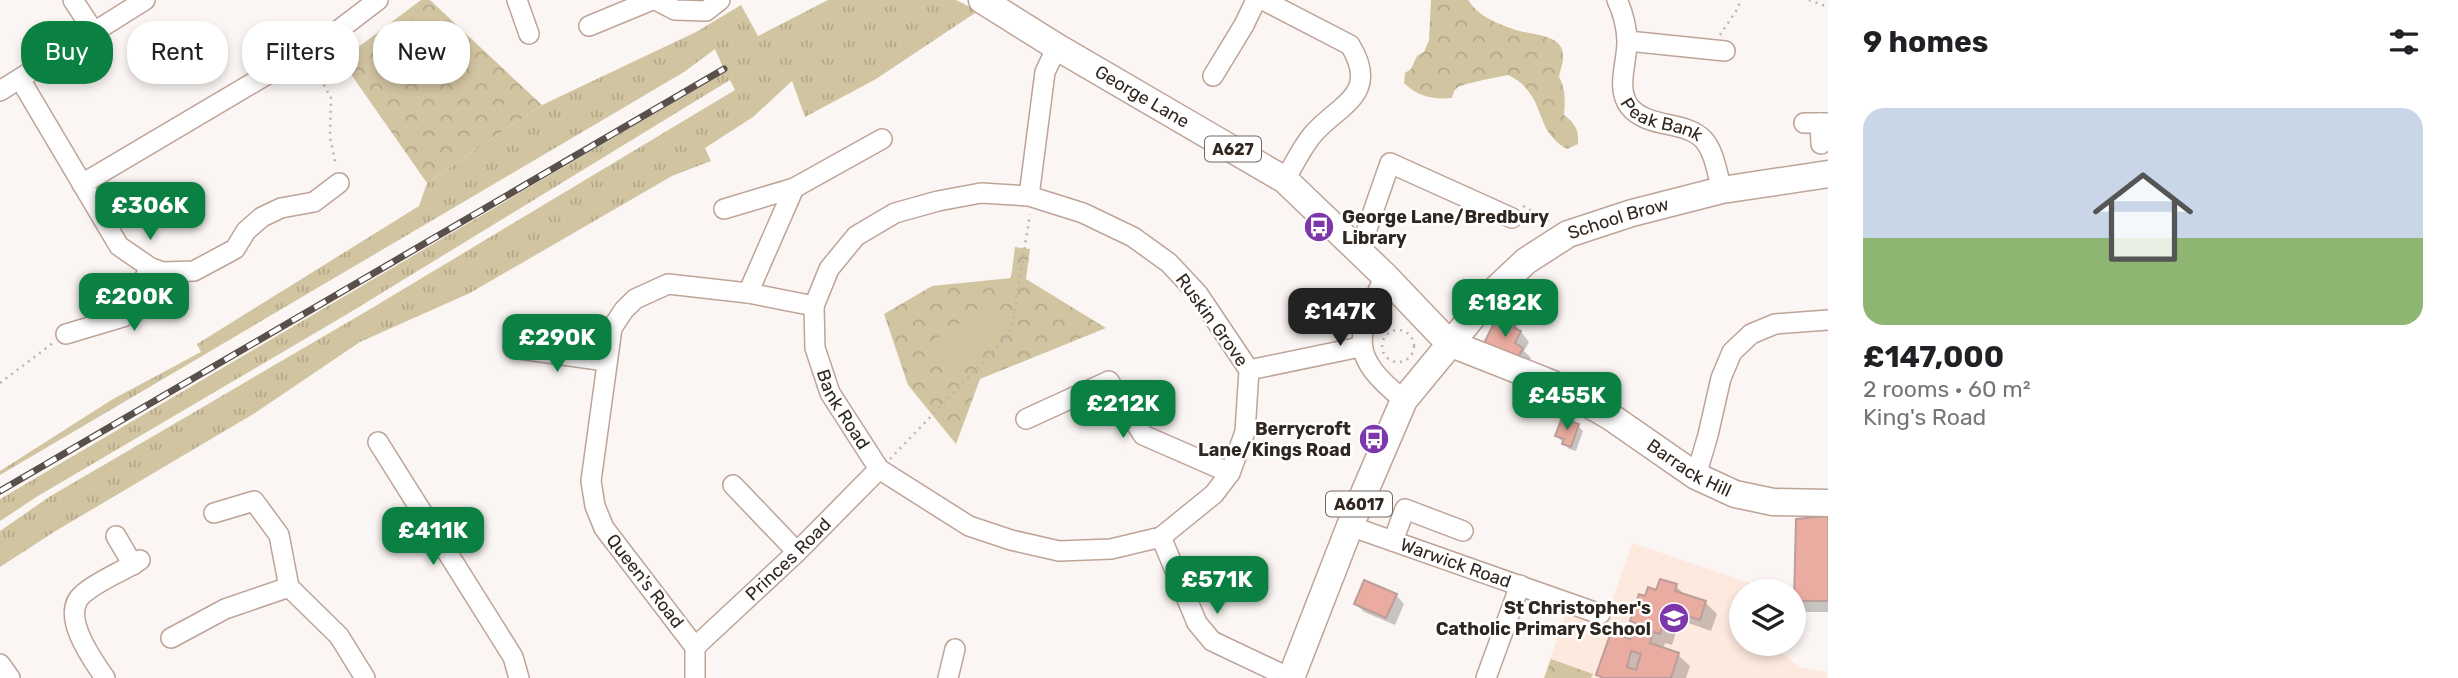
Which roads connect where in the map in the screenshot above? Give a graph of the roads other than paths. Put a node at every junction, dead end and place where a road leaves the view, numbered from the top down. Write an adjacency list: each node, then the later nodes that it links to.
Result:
1 (74, 0): 12 (street)
2 (145, 0): 13 (street)
3 (378, 0): 28 (street)
4 (517, 0): 15 (street)
5 (654, 0): 6 (street); 11 (street)
6 (720, 0)
7 (982, 0): 17 (main road, George Lane / A627)
8 (1256, 0): 19 (street)
9 (1264, 0): 26 (street)
10 (1617, 0): 16 (street, Peak Bank)
11 (613, 7): 14 (street)
12 (87, 21)
13 (112, 21)
14 (589, 26)
15 (529, 34)
16 (1628, 41): 18 (street); 30 (street, Peak Bank)
17 (1057, 47): 26 (main road, George Lane / A627); 31 (street)
18 (1718, 50)
19 (1213, 76)
20 (20, 79): 21 (street); 28 (street)
21 (0, 90)
22 (1817, 123): 24 (street)
23 (883, 139): 29 (street)
24 (1821, 144)
25 (1828, 174): 30 (main road, School Brow)
26 (1285, 180): 34 (main road, George Lane / A627)
27 (339, 183): 35 (street)
28 (82, 184): 35 (street)
29 (794, 188): 32 (street); 37 (street)
30 (1722, 190): 41 (main road, School Brow)
31 (1031, 197): 38 (street, Bank Road); 45 (street, Ruskin Grove)
32 (724, 209)
33 (1512, 218): 34 (street)
34 (1359, 252): 36 (main road, George Lane / A627)
35 (151, 268): 40 (street)
36 (1385, 276): 41 (main road, George Lane / A627); 42 (street)
37 (748, 293): 38 (street, Queen's Road); 44 (street, Queen's Road)
38 (814, 306): 49 (street, Bank Road)
39 (1828, 320): 51 (street)
40 (66, 334)
41 (1450, 343): 46 (main road, A6017); 51 (main road, Barrack Hill / A627)
42 (1360, 347): 45 (street); 46 (street)
43 (513, 348): 44 (street)
44 (606, 361): 65 (street, Queen's Road)
45 (1249, 370): 50 (street, Ruskin Grove)
46 (1404, 400): 55 (main road, A6017)
47 (1026, 419): 50 (street)
48 (378, 442): 71 (street)
49 (879, 469): 58 (street, Bank Road); 60 (street, Princes Road)
50 (1230, 474): 58 (street, Ruskin Grove)
51 (1696, 476): 53 (main road, Barrack Hill / A627)
52 (733, 485): 60 (street)
53 (1828, 503)
54 (214, 513): 62 (street)
55 (1349, 526): 59 (street, Warwick Road); 74 (main road, A6017)
56 (1463, 531): 59 (street)
57 (116, 536): 69 (street)
58 (1161, 537): 74 (street)
59 (1393, 541): 61 (street, Warwick Road)
60 (797, 552): 65 (street, Princes Road)
61 (1520, 584): 63 (street, Warwick Road); 75 (street)
62 (289, 587): 64 (street); 70 (street)
63 (1600, 614)
64 (171, 638)
65 (695, 646): 72 (street, Queen's Road)
66 (955, 649): 73 (street)
67 (0, 664): 68 (street)
68 (9, 678)
69 (105, 678)
70 (365, 678)
71 (519, 678)
72 (695, 678)
73 (948, 678)
74 (1291, 678)
75 (1486, 678)

